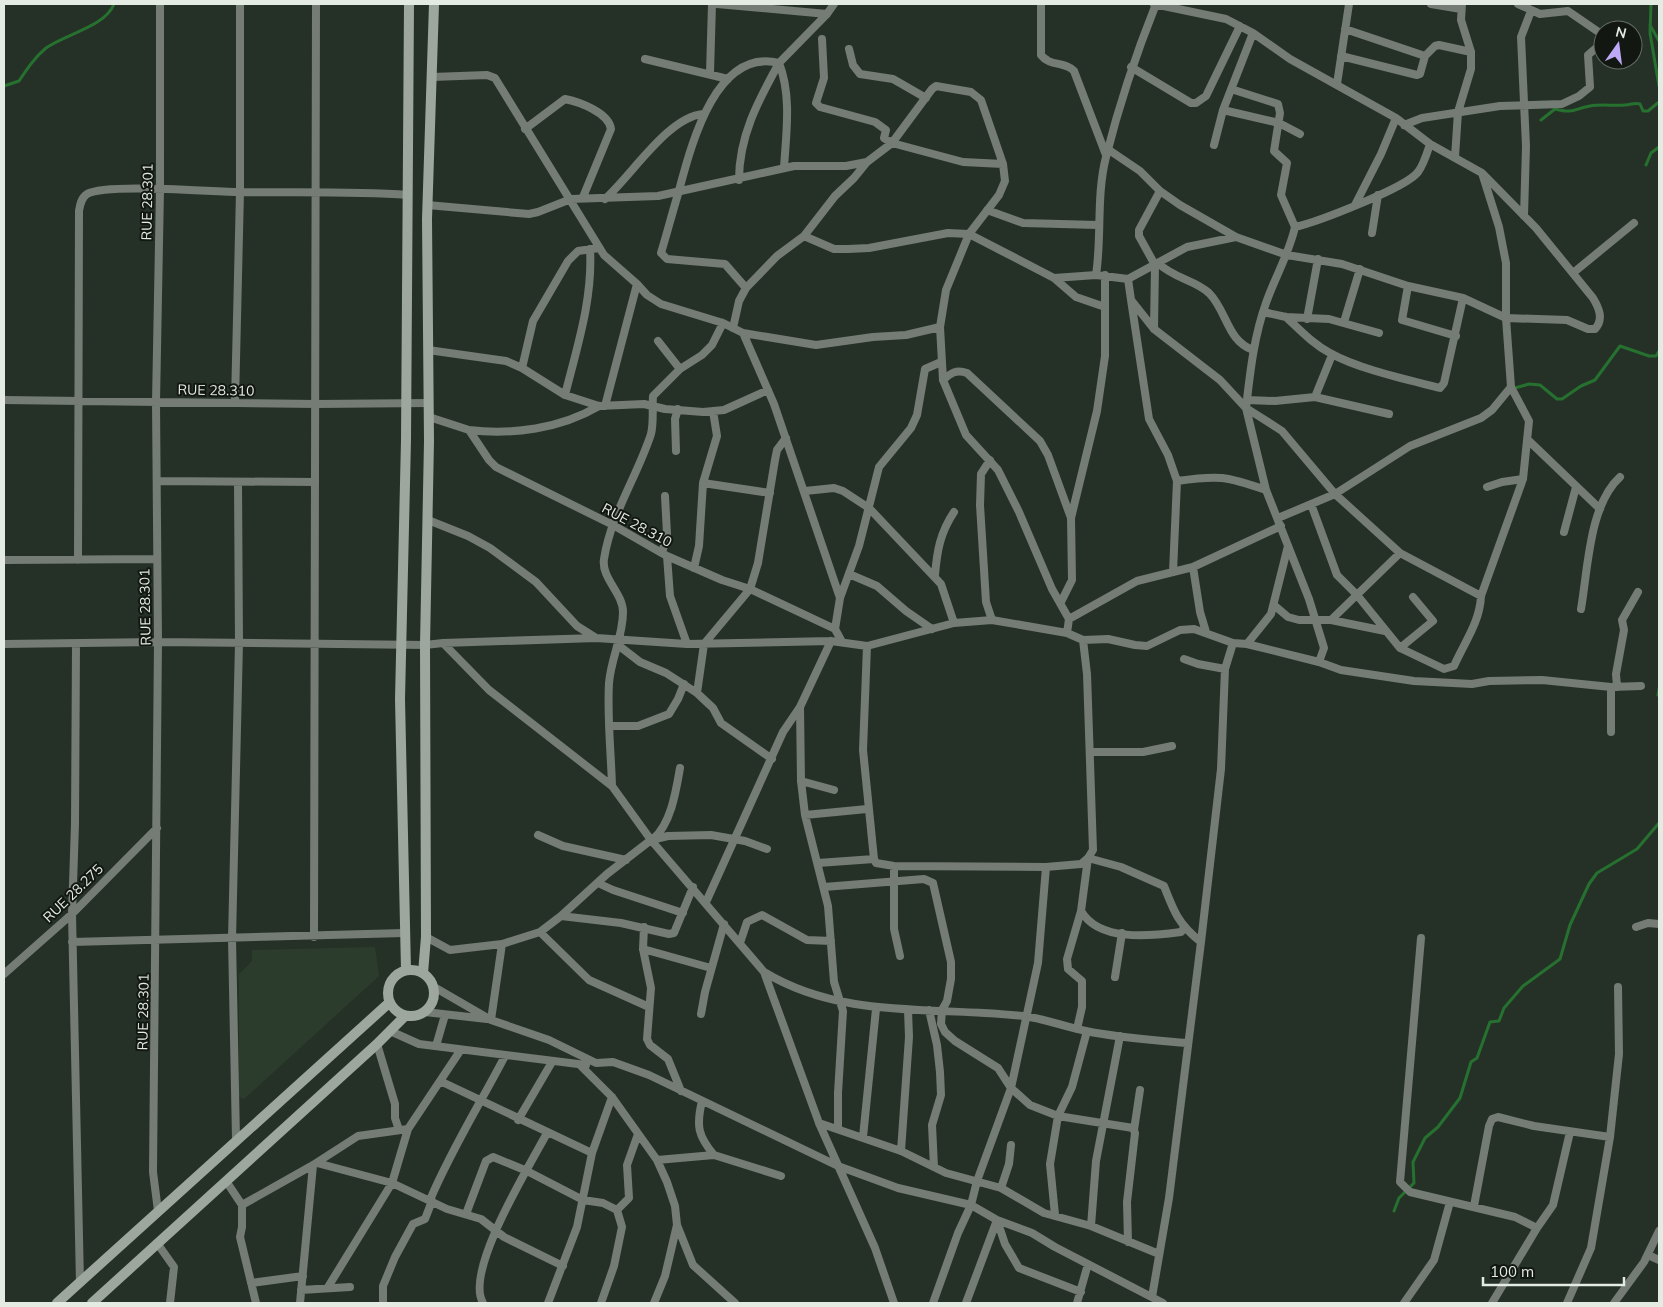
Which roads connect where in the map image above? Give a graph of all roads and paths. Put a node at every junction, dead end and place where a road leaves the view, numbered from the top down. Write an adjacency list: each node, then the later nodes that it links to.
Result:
1 (160, 4): 53 (street, RUE 28.301)
2 (240, 4): 55 (street)
3 (316, 4): 56 (street)
4 (409, 4): 58 (main road)
5 (434, 4): 29 (main road)
6 (712, 4): 28 (street)
7 (717, 4): 16 (street)
8 (834, 4): 16 (street)
9 (1041, 4): 46 (street)
10 (1155, 4): 17 (street); 27 (street)
11 (1349, 4): 18 (street)
12 (1431, 4): 14 (street)
13 (1518, 4): 15 (street)
14 (1461, 6): 22 (street)
15 (1531, 11): 34 (street); 34 (street)
16 (827, 14): 26 (street)
17 (1240, 26): 19 (street); 27 (street)
18 (1345, 29): 23 (street); 24 (street)
19 (1254, 34): 31 (street); 32 (street)
20 (822, 39): 43 (street)
21 (849, 49): 33 (street)
22 (1471, 52): 24 (street); 36 (street)
23 (1341, 56): 24 (street); 31 (street)
24 (1425, 56)
25 (645, 59): 28 (street)
26 (778, 64): 30 (street); 50 (street); 52 (street)
27 (1131, 68): 46 (street)
28 (710, 73): 30 (street)
29 (432, 77): 41 (street); 63 (main road)
30 (728, 79): 37 (street)
31 (1337, 84): 38 (street)
32 (1231, 89): 35 (street); 39 (street)
33 (926, 98): 43 (street); 49 (street)
34 (1524, 106): 36 (street); 66 (street)
35 (1223, 110): 39 (street); 45 (street)
36 (1458, 112): 40 (street); 47 (street)
37 (703, 114): 57 (street); 62 (street)
38 (1396, 118): 40 (street); 64 (street)
39 (1279, 123): 42 (street); 69 (street)
40 (1404, 125): 44 (street)
41 (525, 129): 60 (street); 61 (street)
42 (1300, 134)
43 (892, 143): 48 (street); 49 (street)
44 (1430, 144): 47 (street); 59 (street)
45 (1214, 145)
46 (1108, 153): 54 (street); 68 (street)
47 (1456, 157): 51 (street)
48 (866, 162): 50 (street); 72 (street)
49 (1003, 164): 65 (street)
50 (784, 168): 52 (street)
51 (1482, 173): 66 (street); 93 (street)
52 (739, 180): 57 (street)
53 (160, 190): 55 (street); 117 (street); 118 (street, RUE 28.301)
54 (1160, 191): 73 (street); 78 (street)
55 (240, 192): 56 (street); 119 (street)
56 (317, 192): 58 (street); 122 (street)
57 (679, 192): 62 (street); 87 (street)
58 (408, 195): 120 (main road)
59 (1378, 195): 64 (street); 70 (street)
60 (583, 197): 61 (street); 62 (street)
61 (570, 199): 63 (street); 74 (street)
62 (605, 199)
63 (427, 205): 104 (main road)
64 (1355, 205): 69 (street)
65 (987, 210): 68 (street); 71 (street)
66 (1524, 216): 80 (street)
67 (1634, 223): 80 (street)
68 (1098, 225): 81 (street)
69 (1295, 228): 76 (street)
70 (1372, 233)
71 (969, 234): 72 (street); 83 (street); 97 (street)
72 (804, 236): 87 (street)
73 (1236, 237): 76 (street); 78 (street)
74 (599, 248): 75 (street); 85 (street)
75 (590, 249): 108 (street); 113 (street)
76 (1287, 255): 77 (street); 91 (street)
77 (1318, 259): 79 (street); 94 (street)
78 (1156, 264): 84 (street); 99 (street); 105 (street)
79 (1360, 269): 86 (street); 95 (street)
80 (1574, 273): 93 (street)
81 (1096, 275): 82 (street); 83 (street)
82 (1105, 275): 84 (street); 90 (street)
83 (1054, 278): 90 (street)
84 (1128, 279): 89 (street)
85 (638, 284): 96 (street); 124 (street)
86 (1408, 286): 88 (street); 102 (street)
87 (746, 288): 98 (street)
88 (1463, 298): 93 (street); 102 (street)
89 (1131, 300): 99 (street); 138 (street)
90 (1105, 307): 153 (street)
91 (1263, 312): 92 (street); 105 (street)
92 (1286, 317): 94 (street); 106 (street)
93 (1506, 318): 111 (street)
94 (1307, 319): 95 (street)
95 (1344, 322): 101 (street)
96 (723, 323): 98 (street); 109 (street)
97 (940, 327): 100 (street); 107 (street)
98 (733, 328): 100 (street)
99 (1154, 329): 125 (street)
100 (743, 333): 112 (street)
101 (1379, 333)
102 (1456, 336): 106 (street)
103 (658, 341): 109 (street)
104 (428, 350): 108 (street); 121 (main road)
105 (1253, 350): 116 (street)
106 (1332, 355): 114 (street)
107 (941, 362): 110 (street); 150 (street)
108 (522, 368): 113 (street)
109 (680, 369): 123 (street)
110 (943, 380): 134 (street); 153 (street)
111 (1511, 387): 132 (street); 147 (street)
112 (768, 390): 127 (street); 131 (street)
113 (565, 395): 124 (street)
114 (1315, 397): 116 (street); 128 (street)
115 (4, 400): 117 (street, RUE 28.310)
116 (1247, 400): 125 (street)
117 (78, 401): 118 (street, RUE 28.310); 163 (street)
118 (156, 402): 119 (street, RUE 28.310); 137 (street, RUE 28.301)
119 (235, 402): 122 (street, RUE 28.310)
120 (406, 403): 121 (street, RUE 28.310); 122 (street, RUE 28.310); 203 (main road)
121 (429, 403): 129 (main road)
122 (316, 404): 140 (street)
123 (652, 405): 124 (street); 126 (street); 156 (street)
124 (602, 406): 130 (street)
125 (1246, 408): 144 (street); 147 (street)
126 (678, 409): 127 (street); 133 (street)
127 (713, 411): 141 (street)
128 (1389, 414)
129 (429, 417): 130 (street); 154 (main road)
130 (469, 430): 156 (street, RUE 28.310)
131 (786, 438): 145 (street); 146 (street)
132 (1528, 440): 136 (street); 143 (street)
133 (676, 451)
134 (990, 460): 175 (street); 179 (street)
135 (1620, 477): 151 (street)
136 (1522, 479): 142 (street); 172 (street)
137 (157, 481): 139 (street); 161 (street, RUE 28.301)
138 (1177, 481): 144 (street); 166 (street)
139 (238, 482): 140 (street); 195 (street)
140 (315, 482): 202 (street)
141 (703, 483): 146 (street); 164 (street)
142 (1487, 487)
143 (1576, 487): 151 (street); 157 (street)
144 (1266, 490): 155 (street)
145 (805, 491): 150 (street); 174 (street)
146 (770, 493): 169 (street)
147 (1335, 494): 149 (street); 159 (street)
148 (666, 496): 160 (street)
149 (1312, 504): 155 (street); 171 (street)
150 (869, 508): 167 (street); 168 (street)
151 (1600, 509): 177 (street)
152 (954, 512): 168 (street)
153 (1071, 518): 175 (street)
154 (428, 520): 188 (street); 204 (main road)
155 (1279, 522): 158 (street); 165 (street)
156 (612, 525): 160 (street, RUE 28.310); 190 (street)
157 (1564, 532)
158 (1288, 546): 176 (street); 180 (street)
159 (1400, 553): 171 (street); 172 (street)
160 (664, 554): 164 (street, RUE 28.310); 199 (street)
161 (157, 559): 163 (street); 192 (street, RUE 28.301)
162 (4, 560): 163 (street)
163 (78, 560)
164 (694, 568): 169 (street, RUE 28.310)
165 (1193, 568): 166 (street); 186 (street)
166 (1173, 572): 178 (street)
167 (849, 574): 174 (street); 184 (street)
168 (935, 575): 182 (street)
169 (750, 589): 183 (street, RUE 28.310); 200 (street)
170 (1638, 592): 212 (street)
171 (1357, 595): 181 (street); 185 (street)
172 (1481, 596): 206 (street)
173 (1413, 597): 206 (street)
174 (840, 598): 183 (street)
175 (1061, 602): 178 (street)
176 (1274, 606): 180 (street); 201 (street)
177 (1581, 609)
178 (1069, 619): 187 (street)
179 (992, 620): 182 (street); 187 (street)
180 (1316, 620): 181 (street); 208 (street)
181 (1331, 620): 185 (street)
182 (954, 623): 184 (street)
183 (835, 629): 193 (street)
184 (932, 629): 205 (street)
185 (1385, 631): 206 (street)
186 (1206, 632): 189 (street); 194 (street)
187 (1068, 633): 189 (street)
188 (596, 638): 190 (street); 196 (street)
189 (1083, 640): 218 (street)
190 (619, 641): 199 (street); 210 (street); 215 (street)
191 (831, 641): 193 (street); 200 (street); 214 (street)
192 (158, 642): 195 (street); 198 (street); 226 (street, RUE 28.301)
193 (842, 642): 205 (street)
194 (1233, 642): 201 (street); 209 (street)
195 (239, 643): 202 (street); 256 (street)
196 (443, 643): 204 (street); 222 (street)
197 (4, 644): 198 (street)
198 (76, 644): 244 (street)
199 (687, 644): 200 (street)
200 (704, 644): 213 (street)
201 (1247, 644): 208 (street)
202 (315, 645): 203 (street); 255 (street)
203 (401, 645): 204 (street); 252 (main road)
204 (425, 645): 254 (main road)
205 (867, 646): 224 (street)
206 (1400, 648)
207 (1184, 659): 209 (street)
208 (1319, 662): 212 (street)
209 (1225, 669): 261 (street)
210 (684, 684): 213 (street); 215 (street)
211 (1641, 686): 212 (street)
212 (1614, 687): 216 (street)
213 (697, 693): 219 (street)
214 (800, 707): 219 (street); 221 (street)
215 (610, 726): 222 (street)
216 (1611, 732)
217 (1172, 746): 218 (street)
218 (1090, 752): 231 (street)
219 (772, 759): 228 (street)
220 (680, 768): 229 (street)
221 (801, 782): 223 (street); 225 (street)
222 (612, 786): 229 (street)
223 (834, 790)
224 (867, 809): 225 (street); 232 (street)
225 (805, 815): 234 (street)
226 (157, 828): 244 (street, RUE 28.275); 258 (street, RUE 28.301)
227 (538, 834): 233 (street)
228 (734, 839): 229 (street); 230 (street); 241 (street)
229 (651, 840): 233 (street); 239 (street)
230 (767, 849)
231 (1088, 858): 236 (street); 242 (street); 250 (street)
232 (874, 859): 234 (street); 235 (street)
233 (626, 860): 238 (street)
234 (818, 863): 240 (street)
235 (894, 866): 236 (street); 237 (street)
236 (1046, 867): 285 (street)
237 (894, 882): 240 (street); 265 (street); 280 (street)
238 (598, 883): 243 (street); 245 (street)
239 (693, 887): 241 (street); 243 (street)
240 (824, 887): 259 (street)
241 (706, 902): 246 (street)
242 (1081, 912): 253 (street); 287 (street)
243 (683, 913): 248 (street)
244 (72, 914): 260 (street); 270 (street, RUE 28.275)
245 (562, 916): 248 (street); 251 (street)
246 (724, 924): 262 (street); 266 (street)
247 (1659, 924): 249 (street)
248 (644, 927): 264 (street)
249 (1636, 927)
250 (1184, 928): 253 (street); 261 (street)
251 (540, 932): 263 (street); 276 (street)
252 (404, 933): 255 (street); 267 (main road)
253 (1122, 933): 271 (street)
254 (426, 936): 263 (street); 269 (main road)
255 (314, 937): 256 (street)
256 (232, 938): 258 (street); 318 (street)
257 (1421, 938): 335 (street)
258 (156, 939): 260 (street); 339 (street, RUE 28.301)
259 (831, 941): 262 (street); 275 (street)
260 (72, 942): 357 (street)
261 (1201, 942): 291 (street)
262 (740, 943): 268 (street)
263 (502, 944): 286 (street)
264 (643, 949): 266 (street); 276 (street)
265 (900, 956)
266 (711, 968): 282 (street)
267 (406, 970): 269 (main road); 274 (main road)
268 (764, 972): 275 (street); 308 (street)
269 (423, 973): 272 (main road)
270 (4, 974)
271 (1115, 977)
272 (434, 987): 281 (main road); 286 (street)
273 (1618, 987): 317 (street)
274 (390, 1002): 284 (main road); 318 (main road)
275 (841, 1002): 277 (street); 311 (street)
276 (649, 1007): 301 (street)
277 (876, 1009): 278 (street); 316 (street)
278 (908, 1010): 279 (street); 320 (street)
279 (929, 1010): 280 (street); 326 (street)
280 (942, 1010): 285 (street); 300 (street)
281 (425, 1012): 283 (street); 284 (main road)
282 (701, 1014)
283 (445, 1015): 286 (street); 293 (street)
284 (405, 1016): 288 (main road)
285 (1025, 1016): 287 (street); 300 (street)
286 (492, 1020): 297 (street)
287 (1077, 1029): 289 (street)
288 (390, 1031): 292 (main road); 293 (street)
289 (1087, 1031): 290 (street); 306 (street)
290 (1120, 1036): 291 (street); 309 (street)
291 (1187, 1043): 351 (street)
292 (377, 1044): 310 (street); 329 (main road)
293 (436, 1046): 294 (street)
294 (460, 1051): 295 (street); 299 (street)
295 (505, 1056): 296 (street); 305 (street)
296 (552, 1062): 298 (street); 307 (street)
297 (596, 1063): 298 (street); 301 (street)
298 (581, 1066): 303 (street)
299 (440, 1081): 305 (street); 310 (street)
300 (1010, 1088): 306 (street); 330 (street)
301 (681, 1090): 304 (street)
302 (1140, 1090): 312 (street)
303 (612, 1098): 315 (street); 321 (street)
304 (702, 1101): 322 (street); 325 (street)
305 (481, 1102): 307 (street); 333 (street)
306 (1058, 1116): 309 (street); 342 (street)
307 (518, 1120): 314 (street)
308 (819, 1123): 311 (street); 325 (street)
309 (1104, 1123): 312 (street); 345 (street)
310 (403, 1129): 324 (street); 331 (street)
311 (838, 1129): 316 (street)
312 (1134, 1130): 349 (street)
313 (1570, 1132): 317 (street); 338 (street); 346 (street)
314 (547, 1133): 321 (street); 327 (street)
315 (638, 1134): 323 (street); 340 (street)
316 (863, 1137): 320 (street)
317 (1610, 1137): 382 (street)
318 (236, 1139): 339 (main road)
319 (1010, 1145): 332 (street)
320 (901, 1151): 326 (street)
321 (592, 1154): 334 (street)
322 (714, 1156): 323 (street); 328 (street)
323 (657, 1160): 344 (street)
324 (315, 1164): 331 (street); 336 (street); 356 (street)
325 (838, 1166): 337 (street); 375 (street)
326 (934, 1167): 330 (street)
327 (527, 1171): 334 (street); 341 (street); 347 (street)
328 (781, 1176)
329 (226, 1180): 336 (street); 350 (main road)
330 (977, 1181): 332 (street); 337 (street)
331 (392, 1183): 333 (street); 359 (street)
332 (1001, 1188): 342 (street)
333 (432, 1200): 341 (street); 369 (street)
334 (582, 1200): 340 (street); 355 (street)
335 (1450, 1202): 338 (street); 380 (street)
336 (242, 1205): 358 (street)
337 (971, 1205): 343 (street); 376 (street)
338 (1474, 1206): 346 (street)
339 (158, 1210): 357 (main road)
340 (617, 1210): 372 (street)
341 (466, 1214): 347 (street)
342 (1055, 1215): 345 (street)
343 (997, 1220): 354 (street); 362 (street); 377 (street)
344 (677, 1225): 373 (street); 374 (street)
345 (1092, 1226): 349 (street)
346 (1537, 1228): 381 (street)
347 (495, 1229): 355 (street); 370 (street)
348 (1659, 1231): 352 (street)
349 (1128, 1242): 351 (street)
350 (157, 1243): 365 (main road); 366 (street)
351 (1158, 1254): 363 (street)
352 (1648, 1255): 353 (street); 383 (street)
353 (1659, 1260)
354 (1088, 1264): 362 (street); 363 (street)
355 (563, 1266): 371 (street)
356 (303, 1276): 358 (street); 361 (street)
357 (80, 1282): 364 (main road)
358 (251, 1283): 367 (street)
359 (328, 1287): 360 (street); 361 (street)
360 (350, 1287)
361 (301, 1290): 368 (street)
362 (1080, 1292): 378 (street)
363 (1152, 1298): 379 (street)
364 (57, 1303)
365 (92, 1303)
366 (170, 1303)
367 (256, 1303)
368 (300, 1303)
369 (383, 1303)
370 (483, 1303)
371 (548, 1303)
372 (601, 1303)
373 (654, 1303)
374 (735, 1303)
375 (894, 1303)
376 (933, 1303)
377 (966, 1303)
378 (1078, 1303)
379 (1163, 1303)
380 (1404, 1303)
381 (1492, 1303)
382 (1567, 1303)
383 (1614, 1303)

